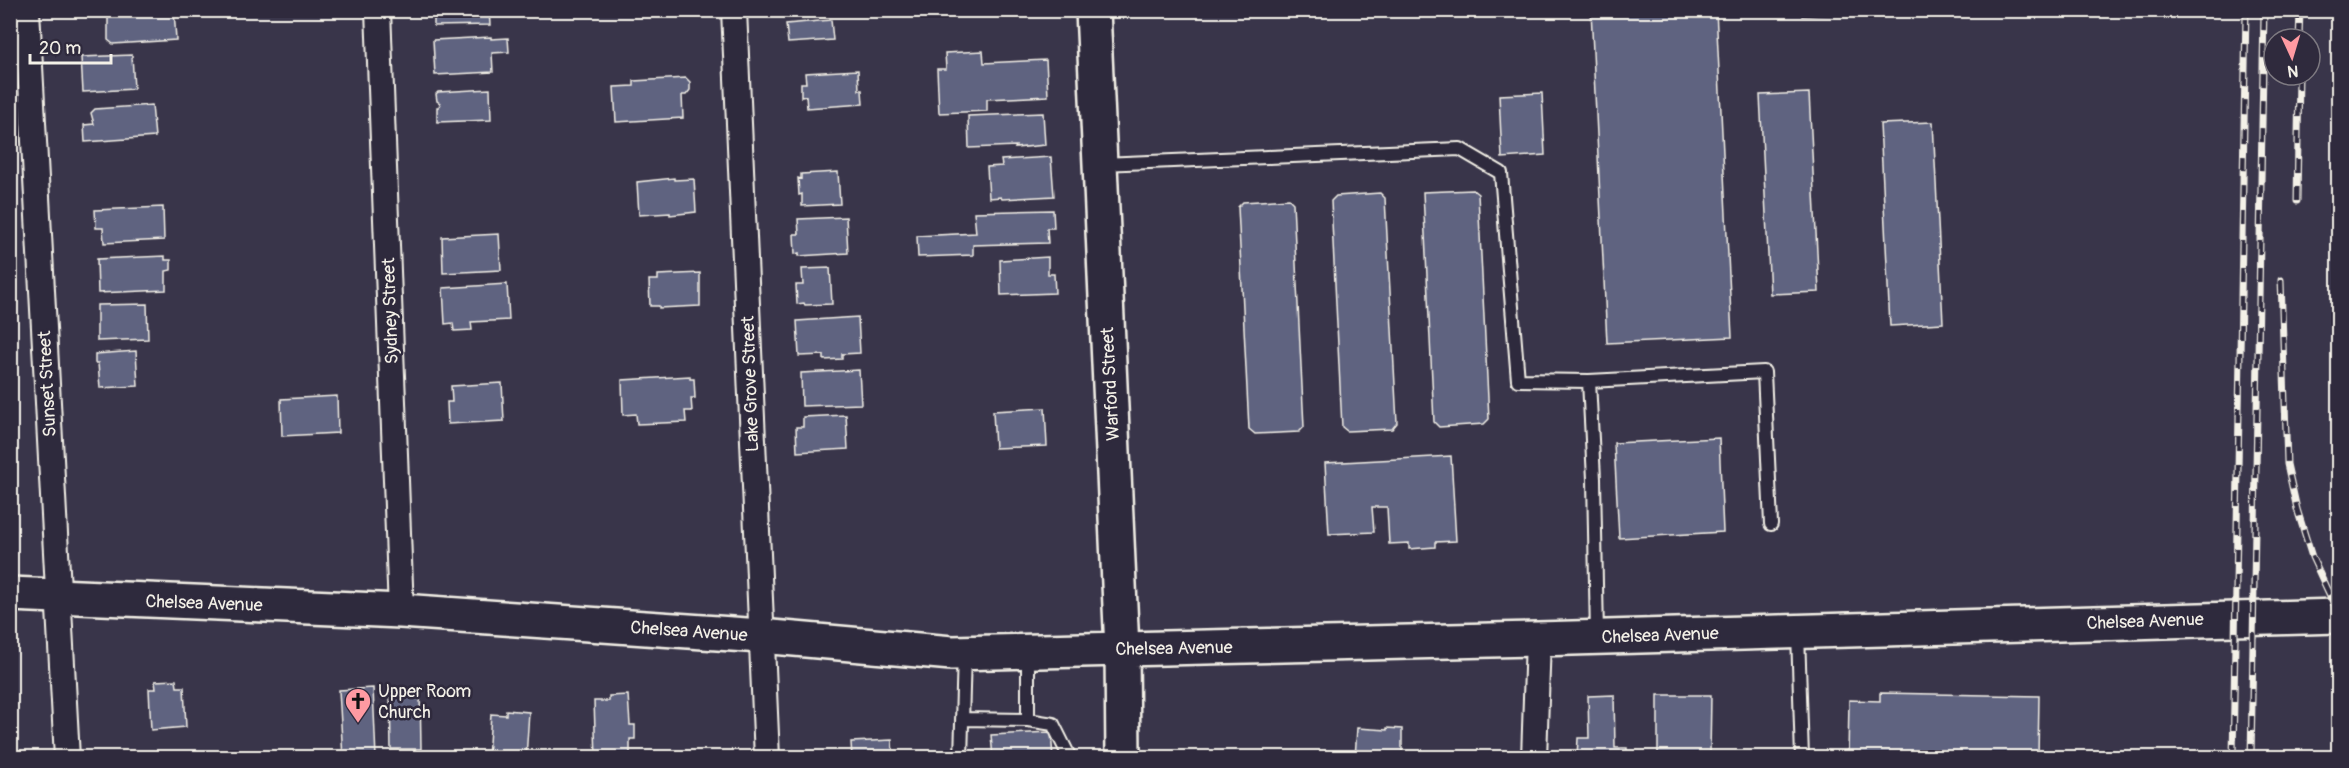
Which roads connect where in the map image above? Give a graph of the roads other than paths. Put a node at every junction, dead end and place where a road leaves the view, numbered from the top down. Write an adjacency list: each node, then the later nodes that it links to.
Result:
1 (27, 10): 9 (street, Sunset Street)
2 (378, 10): 10 (street, Sydney Street)
3 (734, 10): 13 (street, Lake Grove Street)
4 (1093, 10): 5 (main road, Warford Street)
5 (1100, 164): 6 (lane); 16 (main road, Warford Street)
6 (1589, 381): 7 (lane); 14 (lane)
7 (1771, 524)
8 (10, 594): 9 (main road, Chelsea Avenue)
9 (58, 598): 10 (main road, Chelsea Avenue); 21 (street, Sunset Street)
10 (401, 610): 13 (main road, Chelsea Avenue)
11 (2338, 616): 12 (main road, Chelsea Avenue)
12 (1798, 632): 14 (main road, Chelsea Avenue); 27 (lane)
13 (761, 636): 18 (main road, Chelsea Avenue); 22 (street, Lake Grove Street)
14 (1597, 637): 15 (main road, Chelsea Avenue)
15 (1538, 639): 16 (main road, Chelsea Avenue); 26 (street)
16 (1122, 650): 17 (main road, Chelsea Avenue); 25 (main road, Warford Street)
17 (1028, 651): 18 (main road, Chelsea Avenue); 20 (lane)
18 (964, 652): 19 (lane)
19 (962, 719): 20 (lane); 23 (lane)
20 (1028, 720): 24 (lane)
21 (66, 758)
22 (767, 758)
23 (961, 758)
24 (1070, 758)
25 (1123, 758)
26 (1534, 758)
27 (1802, 758)

